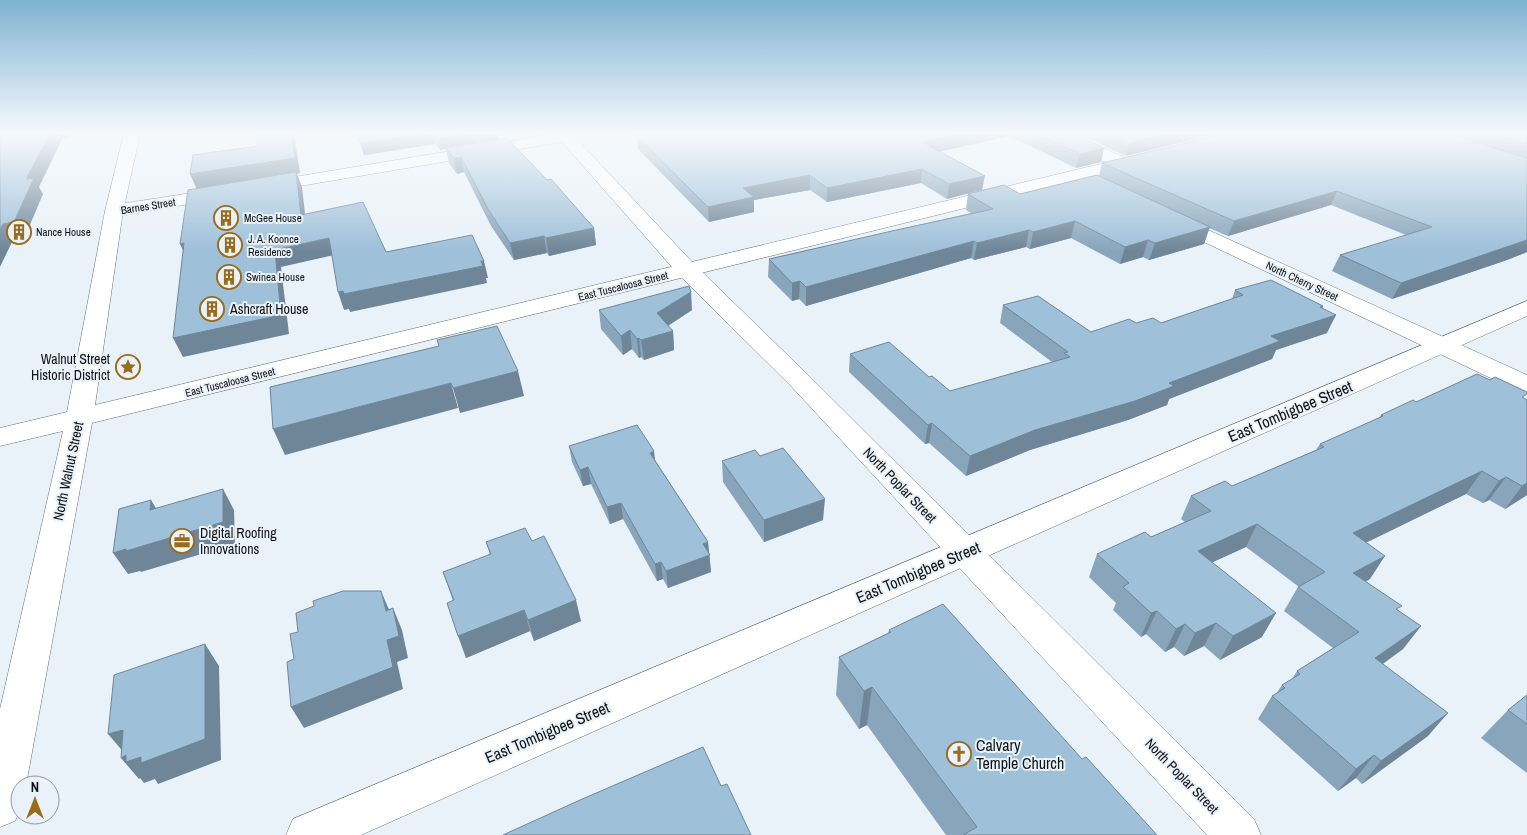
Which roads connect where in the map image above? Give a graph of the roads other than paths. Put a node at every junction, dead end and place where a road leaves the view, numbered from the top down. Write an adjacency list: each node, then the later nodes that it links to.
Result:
1 (123, 173): 8 (street, North Walnut Street)
2 (342, 173): 8 (street, Barnes Street)
3 (599, 173): 9 (street, North Poplar Street)
4 (1087, 173): 5 (street, East Tuscaloosa Street)
5 (1078, 175): 6 (street); 9 (street, East Tuscaloosa Street)
6 (1108, 189)
7 (1151, 210): 11 (street, North Cherry Street)
8 (114, 212): 13 (street, North Walnut Street)
9 (687, 270): 13 (street, East Tuscaloosa Street); 15 (street, North Poplar Street)
10 (1527, 308): 11 (street, East Tombigbee Street)
11 (1442, 345): 12 (street, North Cherry Street); 15 (street, East Tombigbee Street)
12 (1527, 386)
13 (79, 418): 14 (street, East Tuscaloosa Street); 16 (street, North Walnut Street)
14 (0, 437)
15 (965, 552): 17 (street, East Tombigbee Street); 18 (street, North Poplar Street)
16 (0, 806)
17 (310, 835)
18 (1238, 835)

